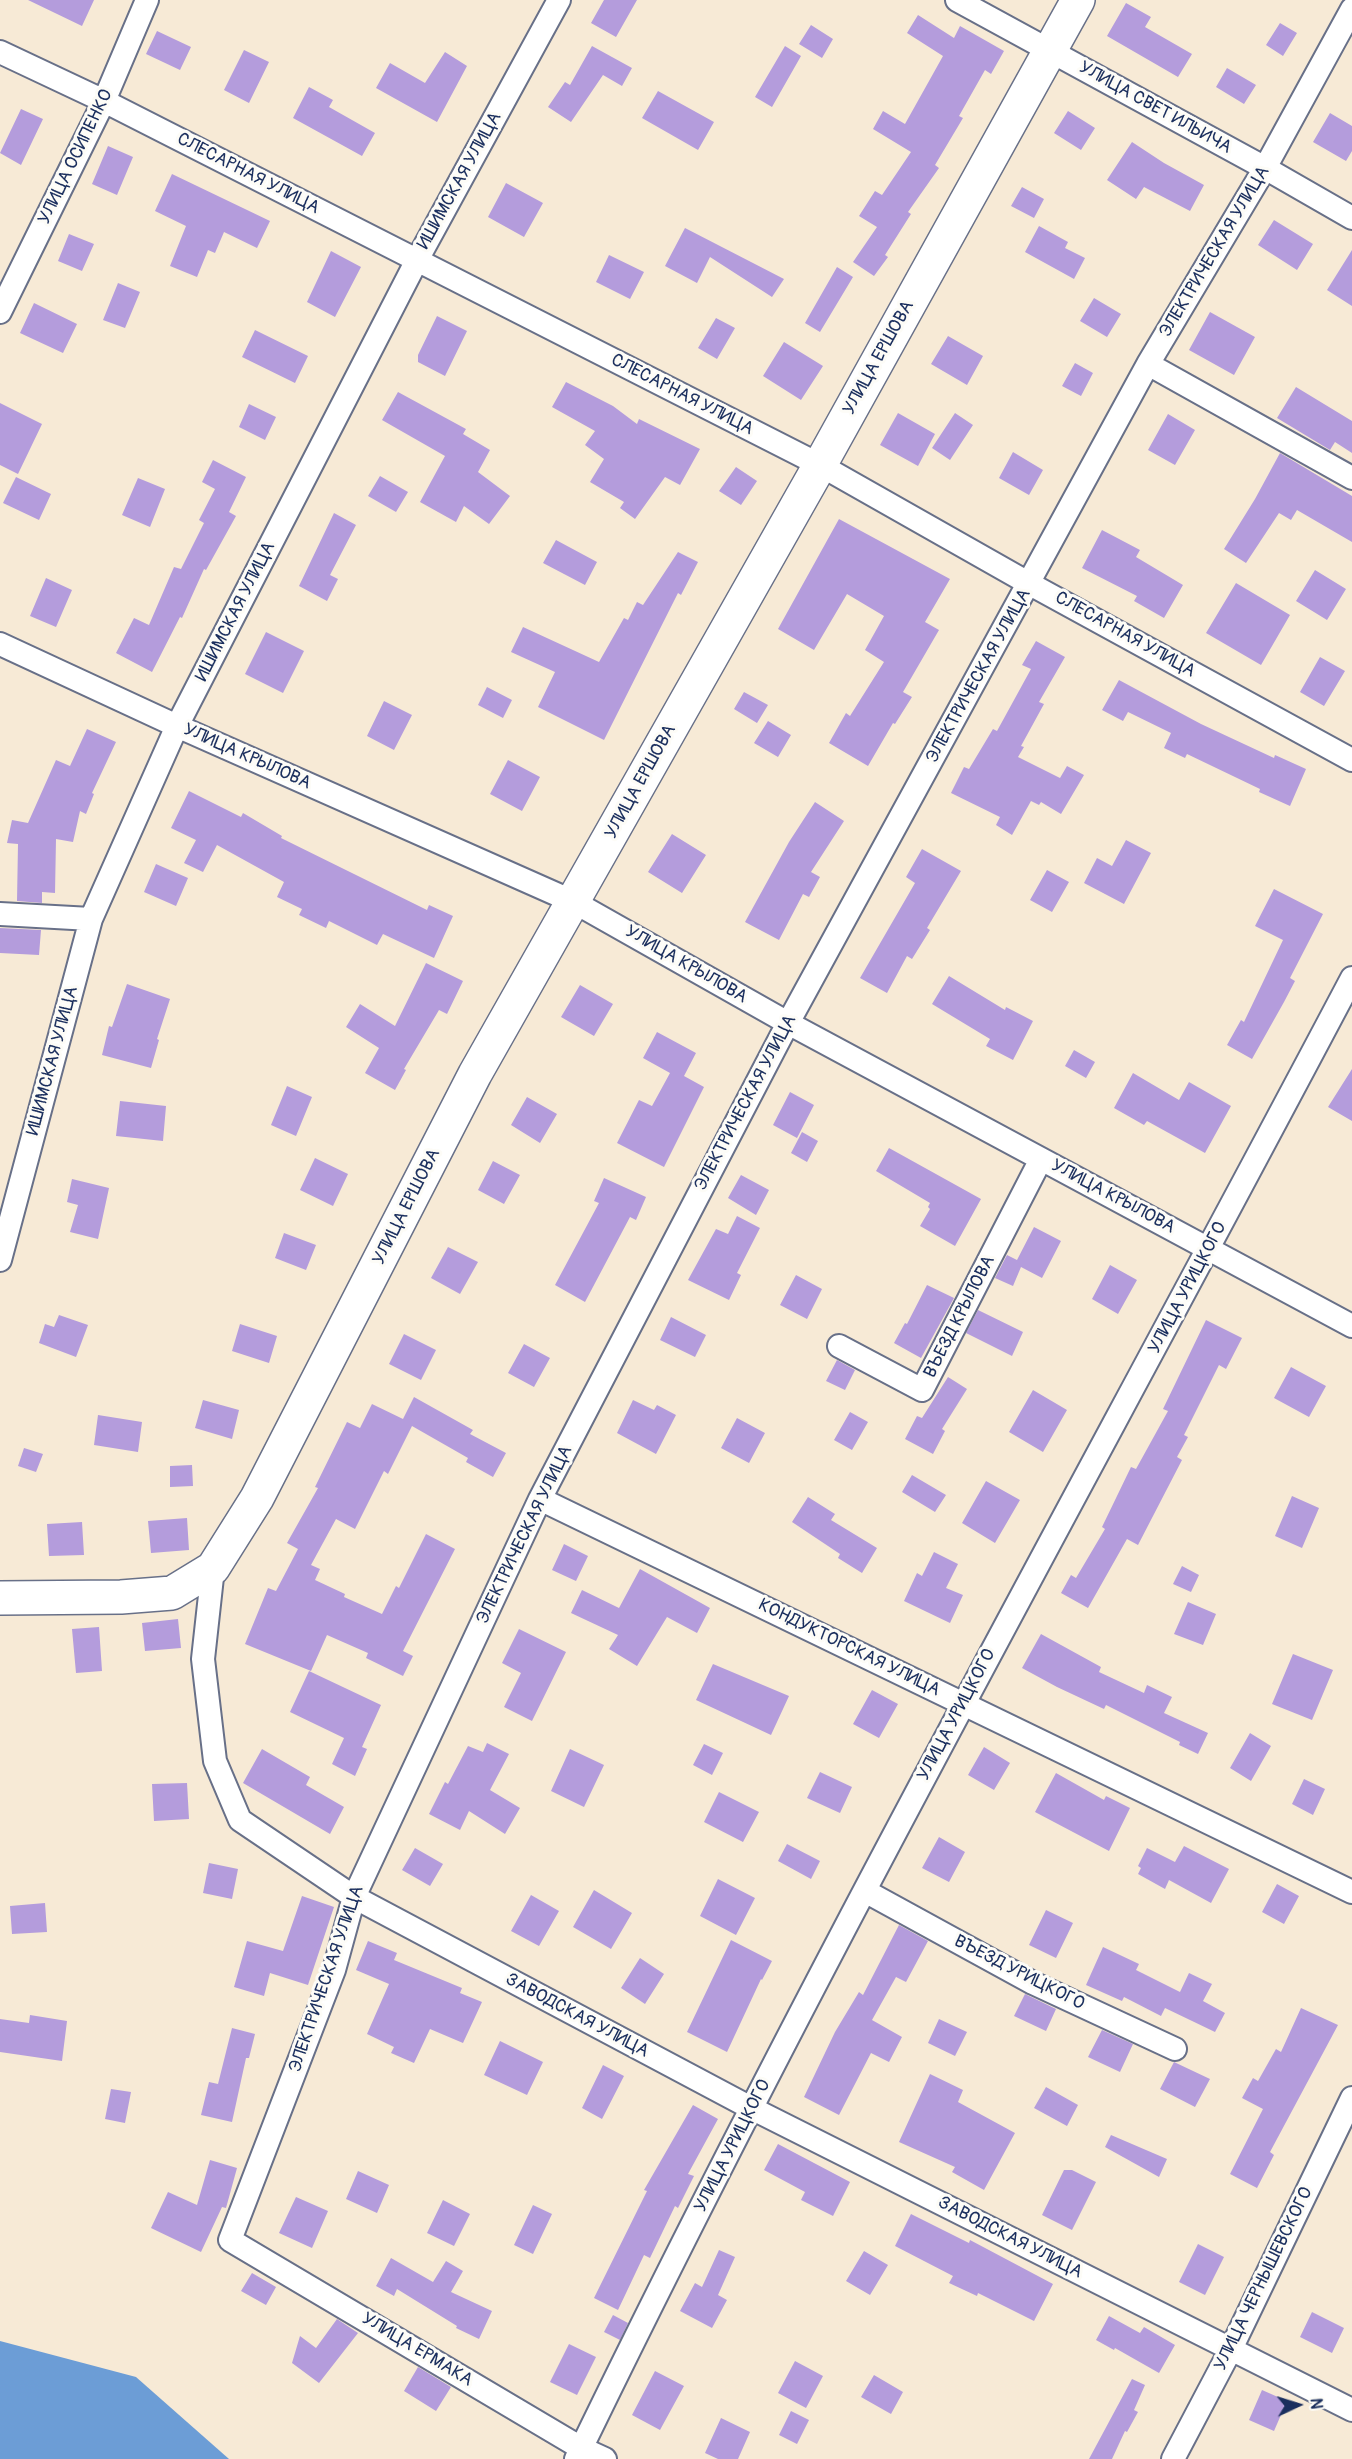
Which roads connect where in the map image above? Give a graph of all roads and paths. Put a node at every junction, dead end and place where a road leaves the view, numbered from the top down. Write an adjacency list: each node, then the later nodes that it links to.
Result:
1 (147, 0): 8 (street, УЛИЦА ОСИПЕНКО)
2 (558, 0): 11 (street, ИШИМСКАЯ УЛИЦА)
3 (957, 0): 7 (street, УЛИЦА СВЕТ ИЛЬИЧА)
4 (1078, 0): 7 (street, УЛИЦА ЕРШОВА)
5 (1352, 9): 9 (street, ЭЛЕКТРИЧЕСКАЯ УЛИЦА)
6 (0, 51): 8 (street, СЛЕСАРНАЯ УЛИЦА)
7 (1051, 51): 9 (street, УЛИЦА СВЕТ ИЛЬИЧА); 14 (street, УЛИЦА ЕРШОВА)
8 (104, 101): 11 (street, СЛЕСАРНАЯ УЛИЦА); 12 (street, УЛИЦА ОСИПЕНКО)
9 (1265, 168): 10 (street, УЛИЦА СВЕТ ИЛЬИЧА); 13 (street, ЭЛЕКТРИЧЕСКАЯ УЛИЦА)
10 (1352, 218)
11 (417, 260): 14 (street, СЛЕСАРНАЯ УЛИЦА); 18 (street, ИШИМСКАЯ УЛИЦА)
12 (0, 312)
13 (1148, 364): 15 (street); 16 (street, ЭЛЕКТРИЧЕСКАЯ УЛИЦА)
14 (820, 465): 16 (street, СЛЕСАРНАЯ УЛИЦА); 20 (street, УЛИЦА ЕРШОВА)
15 (1352, 478)
16 (1030, 584): 19 (street, СЛЕСАРНАЯ УЛИЦА); 24 (street, ЭЛЕКТРИЧЕСКАЯ УЛИЦА)
17 (0, 644): 18 (street, УЛИЦА КРЫЛОВА)
18 (177, 726): 20 (street, УЛИЦА КРЫЛОВА); 22 (street, ИШИМСКАЯ УЛИЦА)
19 (1352, 759)
20 (574, 902): 24 (street, УЛИЦА КРЫЛОВА); 31 (street, УЛИЦА ЕРШОВА)
21 (0, 914): 22 (street)
22 (91, 919): 27 (street, ИШИМСКАЯ УЛИЦА)
23 (1352, 978): 26 (street, УЛИЦА УРИЦКОГО)
24 (788, 1023): 25 (street, УЛИЦА КРЫЛОВА); 30 (street, ЭЛЕКТРИЧЕСКАЯ УЛИЦА)
25 (1041, 1159): 26 (street, УЛИЦА КРЫЛОВА); 29 (street, ВЪЕЗД КРЫЛОВА)
26 (1209, 1249): 28 (street, УЛИЦА КРЫЛОВА); 33 (street, УЛИЦА УРИЦКОГО)
27 (0, 1260)
28 (1352, 1326)
29 (839, 1346)
30 (540, 1499): 33 (street, КОНДУКТОРСКАЯ УЛИЦА); 36 (street, ЭЛЕКТРИЧЕСКАЯ УЛИЦА)
31 (213, 1568): 32 (street); 36 (street, ЗАВОДСКАЯ УЛИЦА)
32 (0, 1598)
33 (963, 1703): 34 (street, УЛИЦА УРИЦКОГО); 35 (street, КОНДУКТОРСКАЯ УЛИЦА)
34 (865, 1891): 37 (street, ВЪЕЗД УРИЦКОГО); 39 (street, УЛИЦА УРИЦКОГО)
35 (1352, 1892)
36 (354, 1898): 39 (street, ЗАВОДСКАЯ УЛИЦА); 40 (street, ЭЛЕКТРИЧЕСКАЯ УЛИЦА)
37 (1175, 2049)
38 (1352, 2098): 41 (street, УЛИЦА ЧЕРНЫШЕВСКОГО)
39 (751, 2109): 41 (street, ЗАВОДСКАЯ УЛИЦА); 43 (street, УЛИЦА УРИЦКОГО)
40 (230, 2240): 43 (street, УЛИЦА ЕРМАКА)
41 (1231, 2349): 42 (street, ЗАВОДСКАЯ УЛИЦА); 45 (street, УЛИЦА ЧЕРНЫШЕВСКОГО)
42 (1352, 2410)
43 (578, 2453): 44 (street, УЛИЦА ЕРМАКА)
44 (605, 2459)
45 (1173, 2459)

